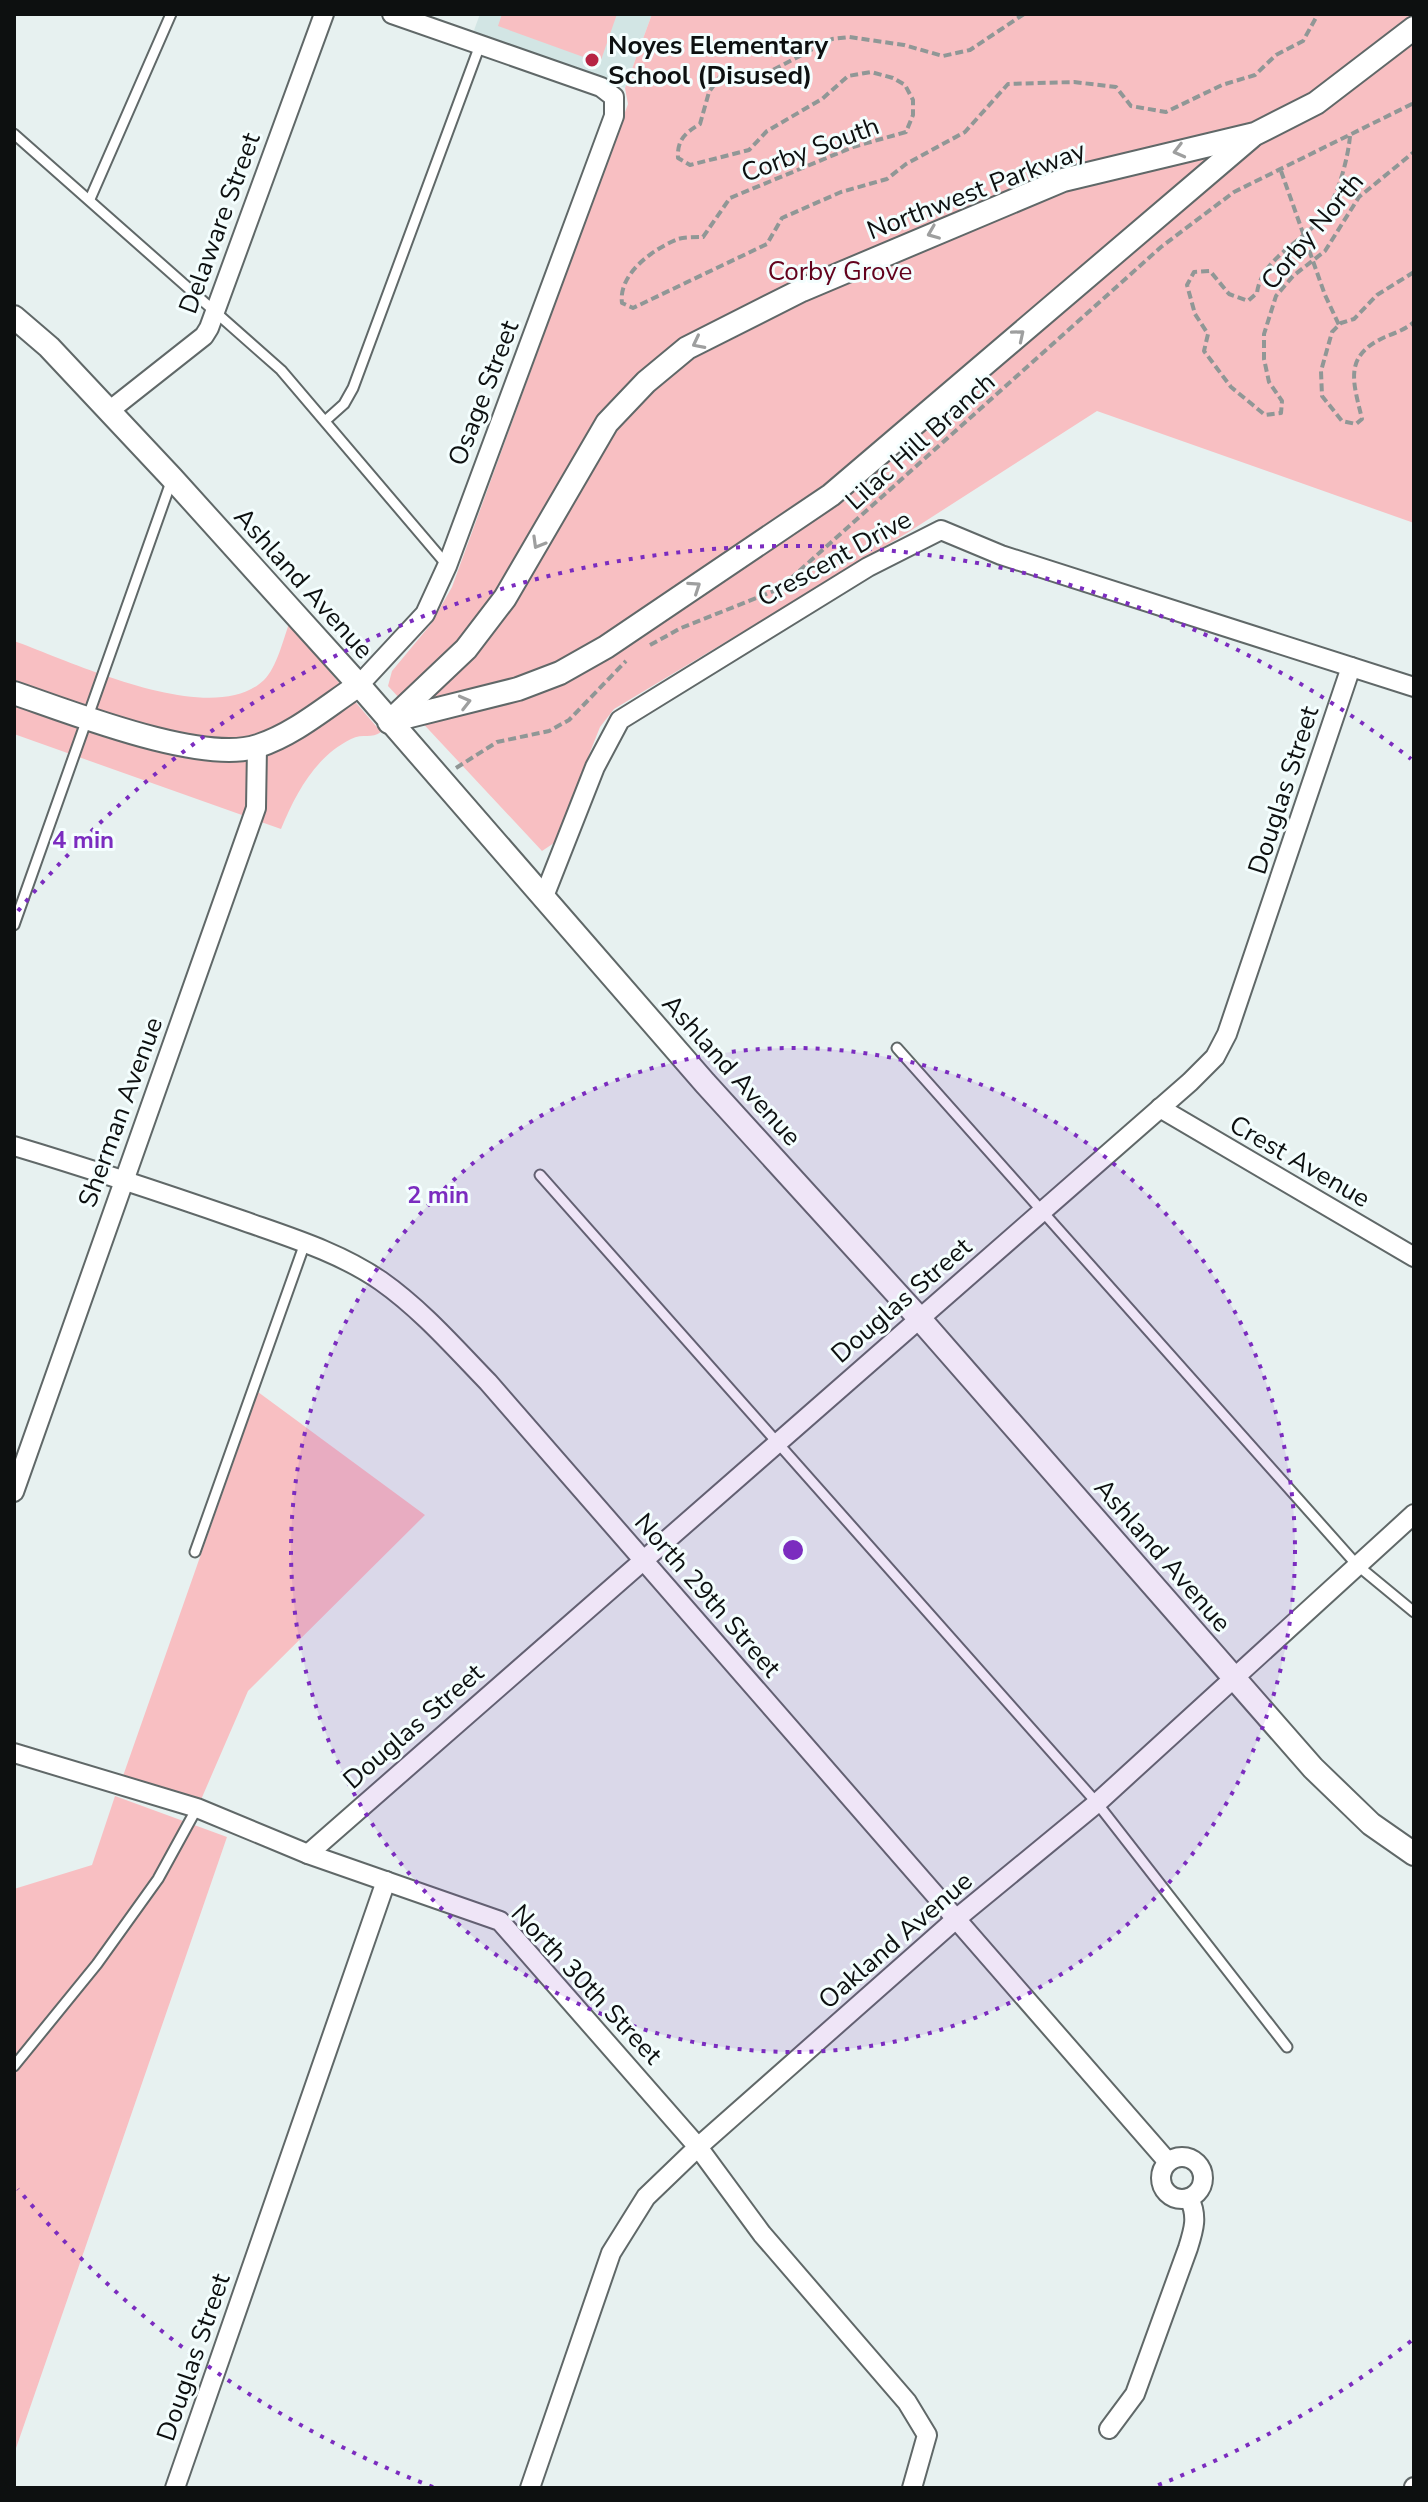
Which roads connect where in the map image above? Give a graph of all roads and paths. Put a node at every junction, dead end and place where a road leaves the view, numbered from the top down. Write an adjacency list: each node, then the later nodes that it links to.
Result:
1 (171, 14): 14 (lane)
2 (324, 14): 18 (street, Delaware Street)
3 (392, 14): 7 (street)
4 (1024, 14): 5 (path, Corby South)
5 (1318, 14)
6 (1414, 28): 10 (street, Northwest Parkway)
7 (480, 45): 23 (lane); 25 (street, Osage Street)
8 (1414, 103): 11 (path, Lilac Hill Branch)
9 (14, 134): 14 (lane)
10 (1255, 134): 33 (street, Crescent Drive, one-way to 10); 33 (street, Northwest Parkway, one-way to 33)
11 (1350, 136): 13 (path, Lilac Hill Branch); 15 (path, Corby North)
12 (1414, 152): 16 (path, Corby North)
13 (1281, 171): 15 (path); 26 (path, Lilac Hill Branch)
14 (90, 199): 18 (lane)
15 (1304, 236): 16 (path); 16 (path, Corby North)
16 (1314, 260): 21 (path)
17 (1414, 272): 21 (path)
18 (217, 310): 22 (street, Delaware Street); 23 (lane)
19 (14, 317): 22 (street, Ashland Avenue)
20 (1414, 322): 21 (path)
21 (1339, 325)
22 (109, 411): 24 (street, Ashland Avenue)
23 (325, 421): 25 (lane)
24 (172, 478): 29 (street, Ashland Avenue); 32 (lane)
25 (447, 566): 29 (street, Osage Street)
26 (645, 647)
27 (634, 654): 35 (path)
28 (1351, 667): 30 (street, Crescent Drive); 36 (street, Crescent Drive); 39 (street, Douglas Street)
29 (359, 685): 33 (street, Ashland Avenue); 34 (street)
30 (1414, 687)
31 (14, 693): 32 (street)
32 (87, 718): 34 (street); 37 (lane)
33 (389, 722): 35 (street, Ashland Avenue)
34 (257, 747): 42 (street, Sherman Avenue)
35 (440, 780): 36 (street, Ashland Avenue)
36 (543, 899): 46 (street, Ashland Avenue)
37 (14, 925)
38 (897, 1048): 43 (lane)
39 (1160, 1108): 43 (street, Douglas Street); 45 (street, Crest Avenue)
40 (14, 1146): 42 (street, North 29th Street)
41 (540, 1175): 47 (lane)
42 (124, 1179): 44 (street, North 29th Street); 48 (street, Sherman Avenue)
43 (1041, 1212): 46 (street, Douglas Street); 52 (lane)
44 (305, 1243): 50 (lane); 51 (street, North 29th Street)
45 (1414, 1257)
46 (919, 1318): 47 (street, Douglas Street); 54 (street, Ashland Avenue)
47 (776, 1444): 51 (street, Douglas Street); 56 (lane)
48 (14, 1492)
49 (1414, 1514): 52 (street, Oakland Avenue)
50 (195, 1552)
51 (643, 1560): 58 (street, Douglas Street); 61 (street, North 29th Street)
52 (1357, 1565): 53 (lane); 54 (street, Oakland Avenue)
53 (1414, 1612)
54 (1234, 1680): 56 (street, Oakland Avenue); 59 (street, Ashland Avenue)
55 (14, 1753): 57 (street, North 30th Street)
56 (1097, 1803): 61 (street, Oakland Avenue); 62 (lane)
57 (197, 1808): 58 (street, North 30th Street); 63 (lane)
58 (308, 1854): 60 (street, North 30th Street)
59 (1414, 1854)
60 (386, 1881): 64 (street, North 30th Street); 68 (street, Douglas Street)
61 (956, 1919): 64 (street, Oakland Avenue); 65 (street, North 29th Street)
62 (1287, 2047)
63 (14, 2066)
64 (698, 2147): 69 (street, Oakland Avenue); 70 (street, North 30th Street)
65 (1168, 2162): 66 (street); 66 (street)
66 (1189, 2198): 67 (street)
67 (1109, 2429)
68 (175, 2488)
69 (530, 2488)
70 (912, 2488)

